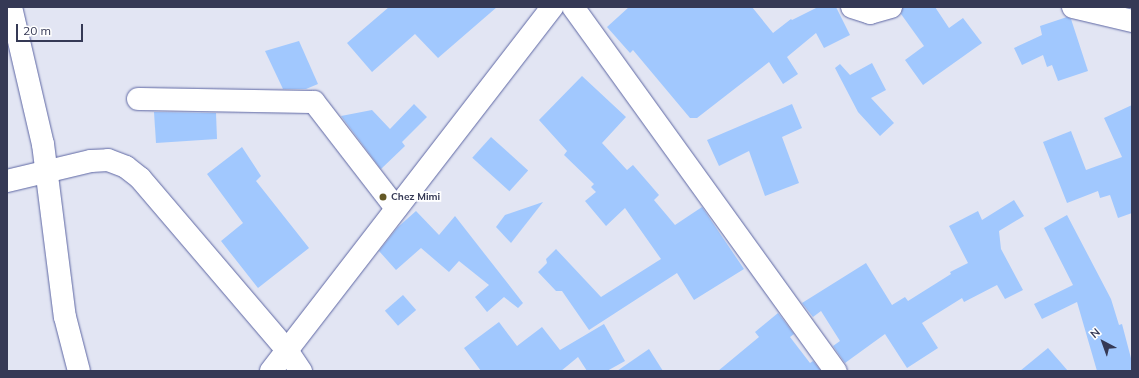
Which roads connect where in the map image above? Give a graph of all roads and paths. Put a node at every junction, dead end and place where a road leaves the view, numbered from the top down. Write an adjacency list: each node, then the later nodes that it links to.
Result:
1 (11, 7): 9 (street)
2 (552, 7): 11 (street)
3 (573, 7): 16 (street)
4 (852, 7): 5 (street)
5 (891, 7)
6 (1073, 7): 7 (street)
7 (1132, 21)
8 (138, 100): 11 (street)
9 (48, 170): 10 (street); 12 (street); 13 (street)
10 (7, 181)
11 (396, 208): 12 (street)
12 (286, 349): 14 (street); 15 (street)
13 (79, 371)
14 (271, 371)
15 (301, 371)
16 (836, 371)

